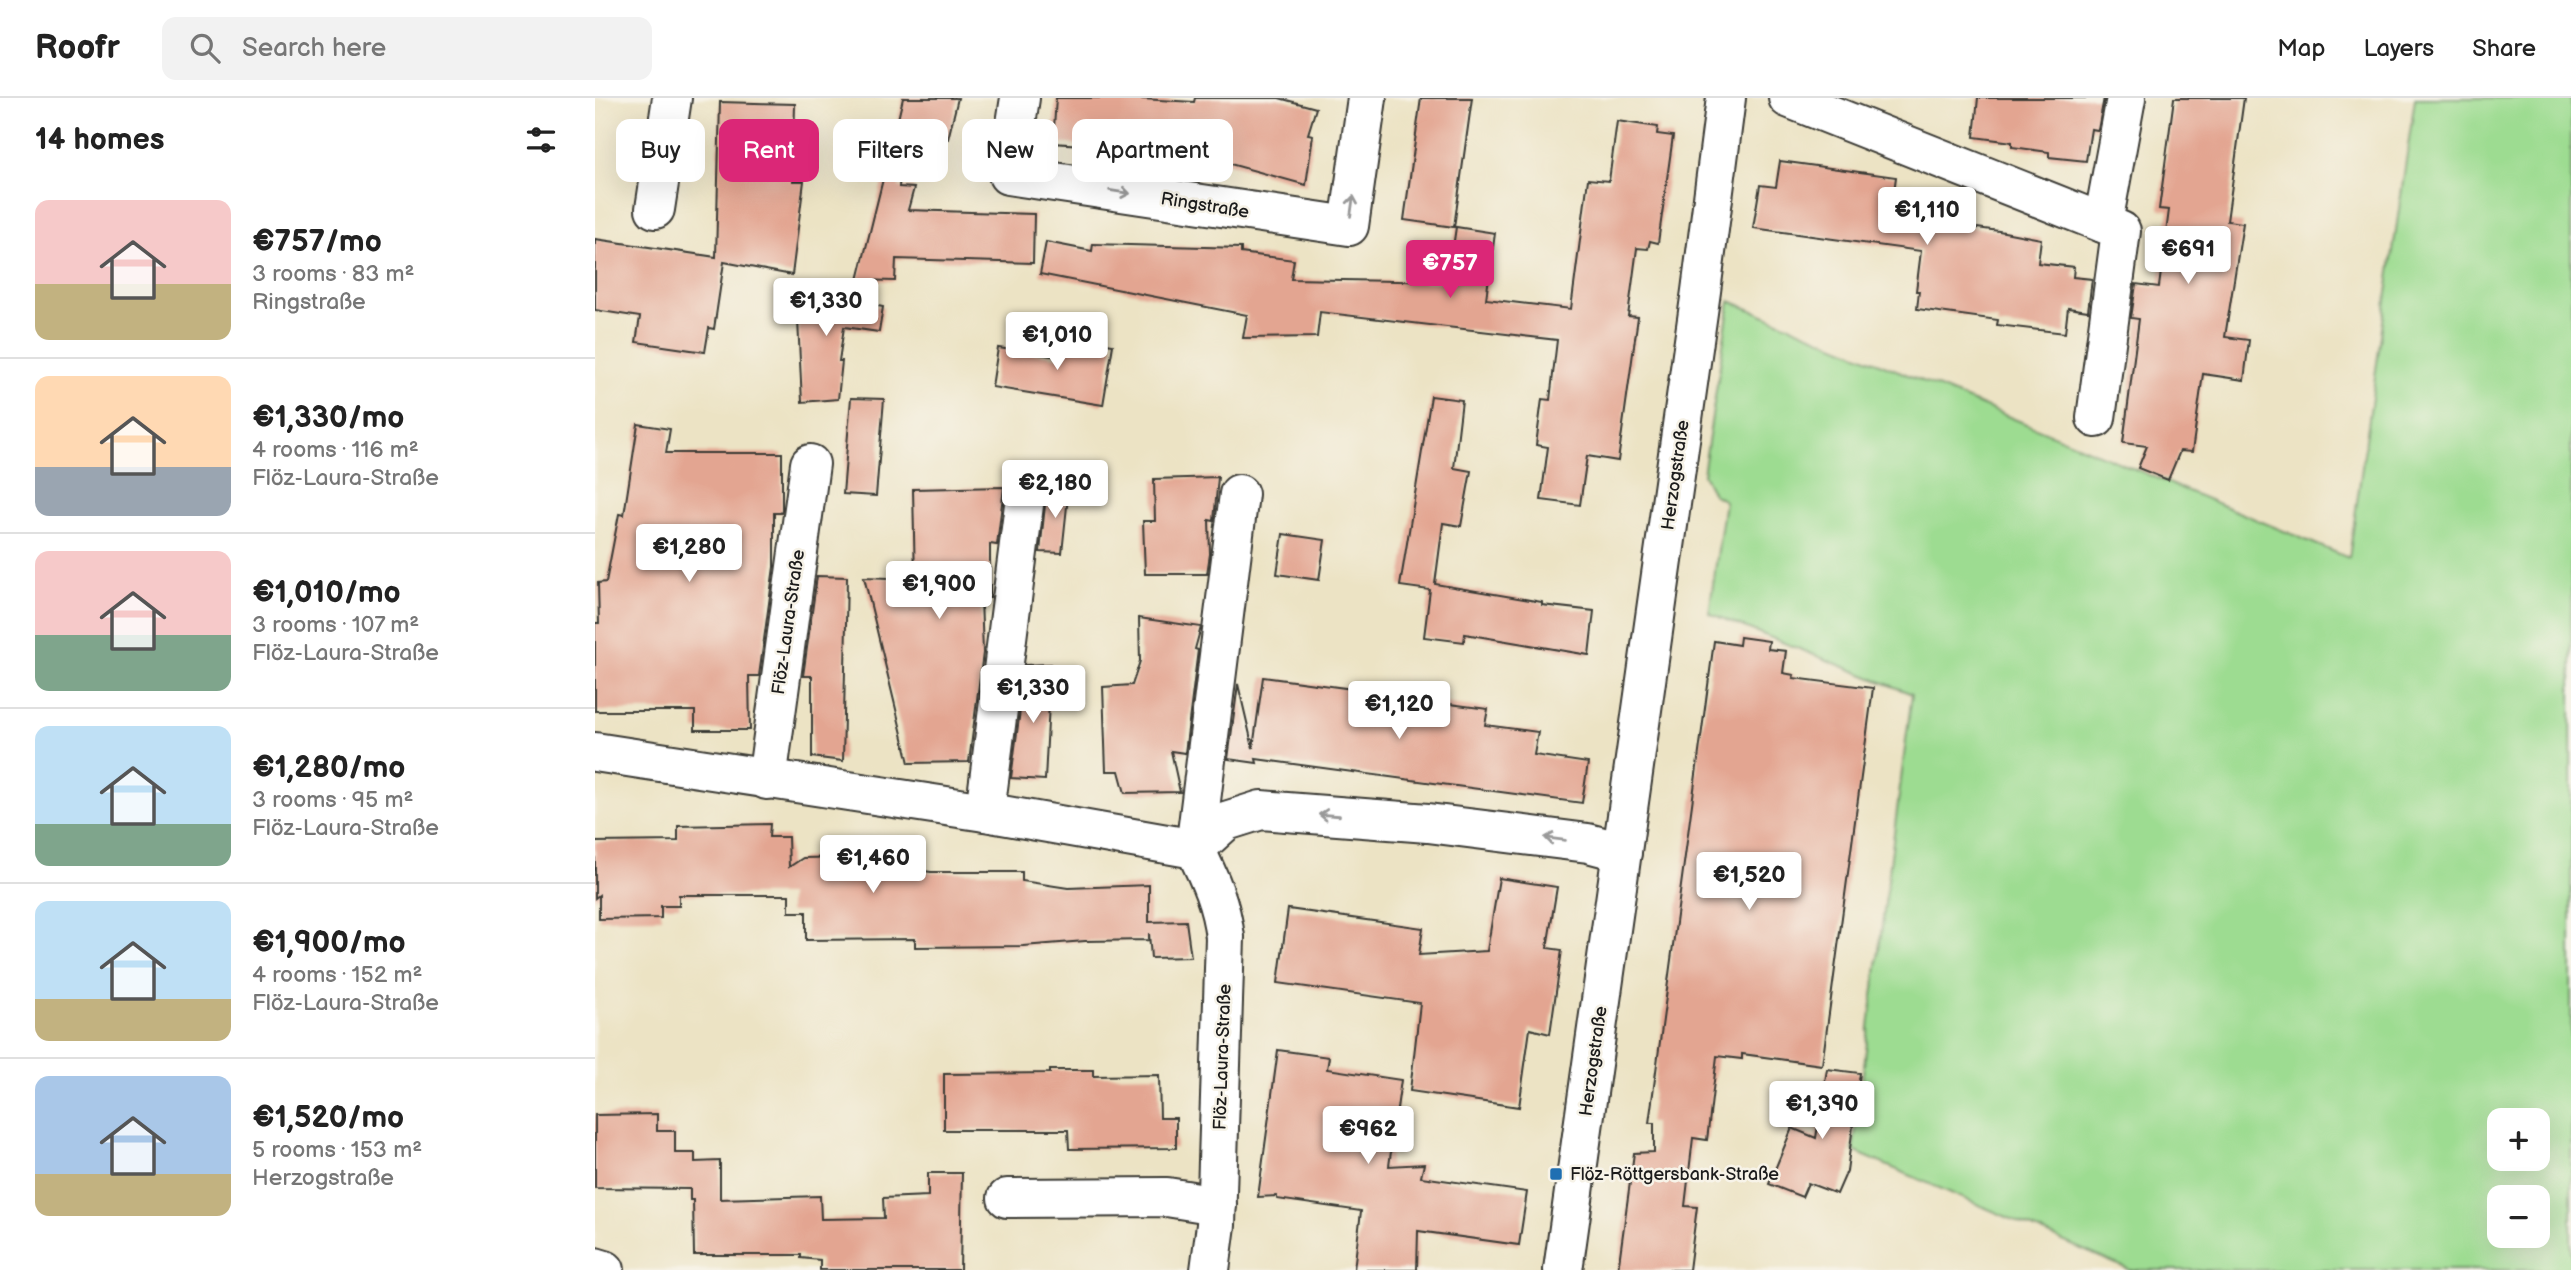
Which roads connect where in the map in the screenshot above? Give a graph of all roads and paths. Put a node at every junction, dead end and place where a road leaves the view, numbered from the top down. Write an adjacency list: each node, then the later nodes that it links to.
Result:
1 (672, 98): 7 (street)
2 (1020, 98): 3 (street, Ringstraße, one-way to 3)
3 (1367, 98)
4 (1726, 98): 17 (street, Herzogstraße)
5 (1788, 98): 8 (street)
6 (2126, 98): 8 (street)
7 (655, 209)
8 (2103, 223): 9 (street)
9 (2096, 418)
10 (810, 464): 14 (street, Flöz-Laura-Straße)
11 (1026, 489): 15 (street)
12 (1239, 494): 16 (street)
13 (595, 752): 14 (street)
14 (767, 780): 15 (street)
15 (985, 812): 16 (street)
16 (1195, 849): 17 (street, one-way to 16); 19 (street, Flöz-Laura-Straße)
17 (1622, 852): 23 (street, Herzogstraße)
18 (1007, 1198): 19 (street)
19 (1217, 1205): 22 (street, Flöz-Laura-Straße)
20 (595, 1267): 21 (street)
21 (605, 1270)
22 (1210, 1270)
23 (1563, 1270)

